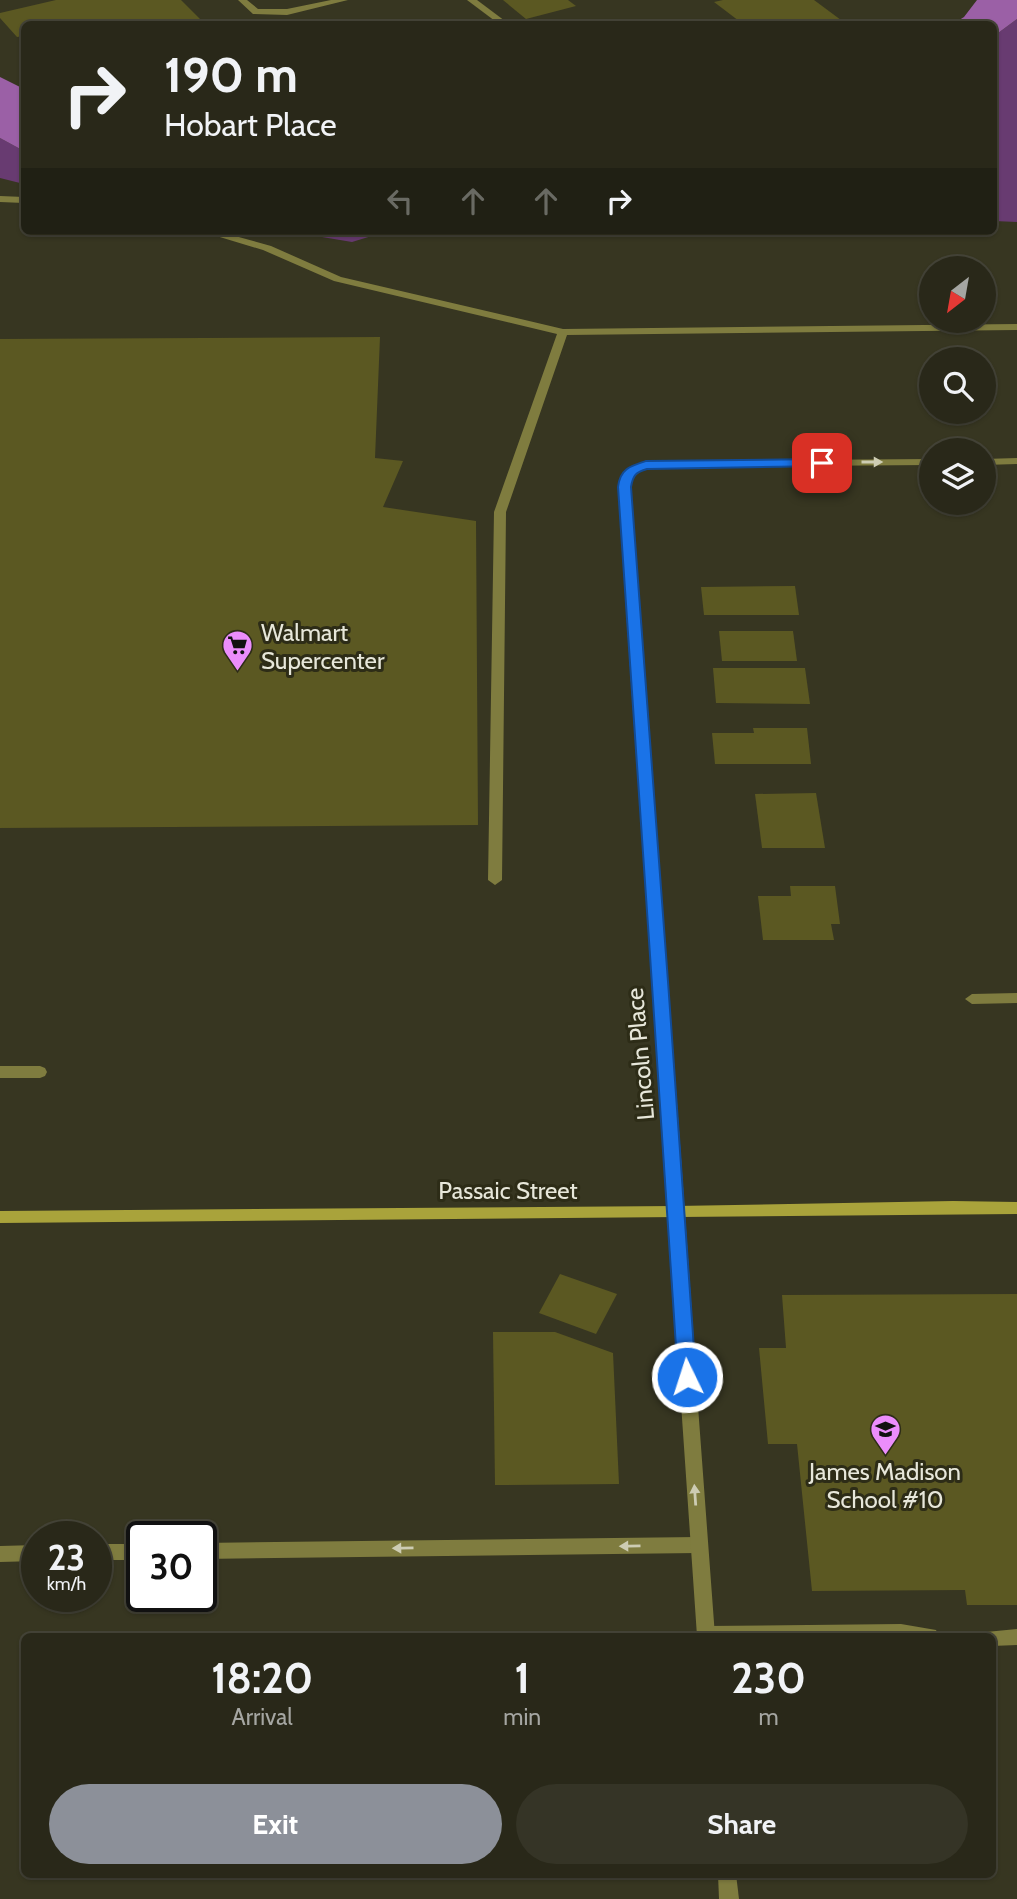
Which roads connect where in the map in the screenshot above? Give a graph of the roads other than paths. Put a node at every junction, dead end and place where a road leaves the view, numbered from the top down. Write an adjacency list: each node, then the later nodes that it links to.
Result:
1 (242, 0): 2 (street)
2 (344, 0)
3 (471, 0): 4 (street)
4 (500, 21)
5 (0, 199): 6 (street)
6 (21, 200)
7 (220, 235): 9 (street)
8 (1017, 327): 9 (street)
9 (563, 332): 13 (street)
10 (996, 461): 11 (street)
11 (1017, 461)
12 (919, 462): 19 (street, Lincoln Place, one-way to 12)
13 (495, 880)
14 (1017, 998): 15 (street)
15 (972, 999)
16 (0, 1072): 17 (street)
17 (40, 1072)
18 (1017, 1208): 19 (main road, Passaic Street)
19 (676, 1212): 20 (main road, Passaic Street); 21 (street, Lincoln Place, one-way to 19)
20 (0, 1217)
21 (698, 1545): 22 (street, one-way to 22); 25 (street, Lincoln Place)
22 (217, 1551)
23 (21, 1553): 24 (street)
24 (0, 1554)
25 (706, 1633)
26 (836, 1633): 27 (street)
27 (908, 1633)
28 (996, 1637): 29 (street)
29 (1017, 1637)
30 (727, 1878): 31 (street)
31 (729, 1899)

